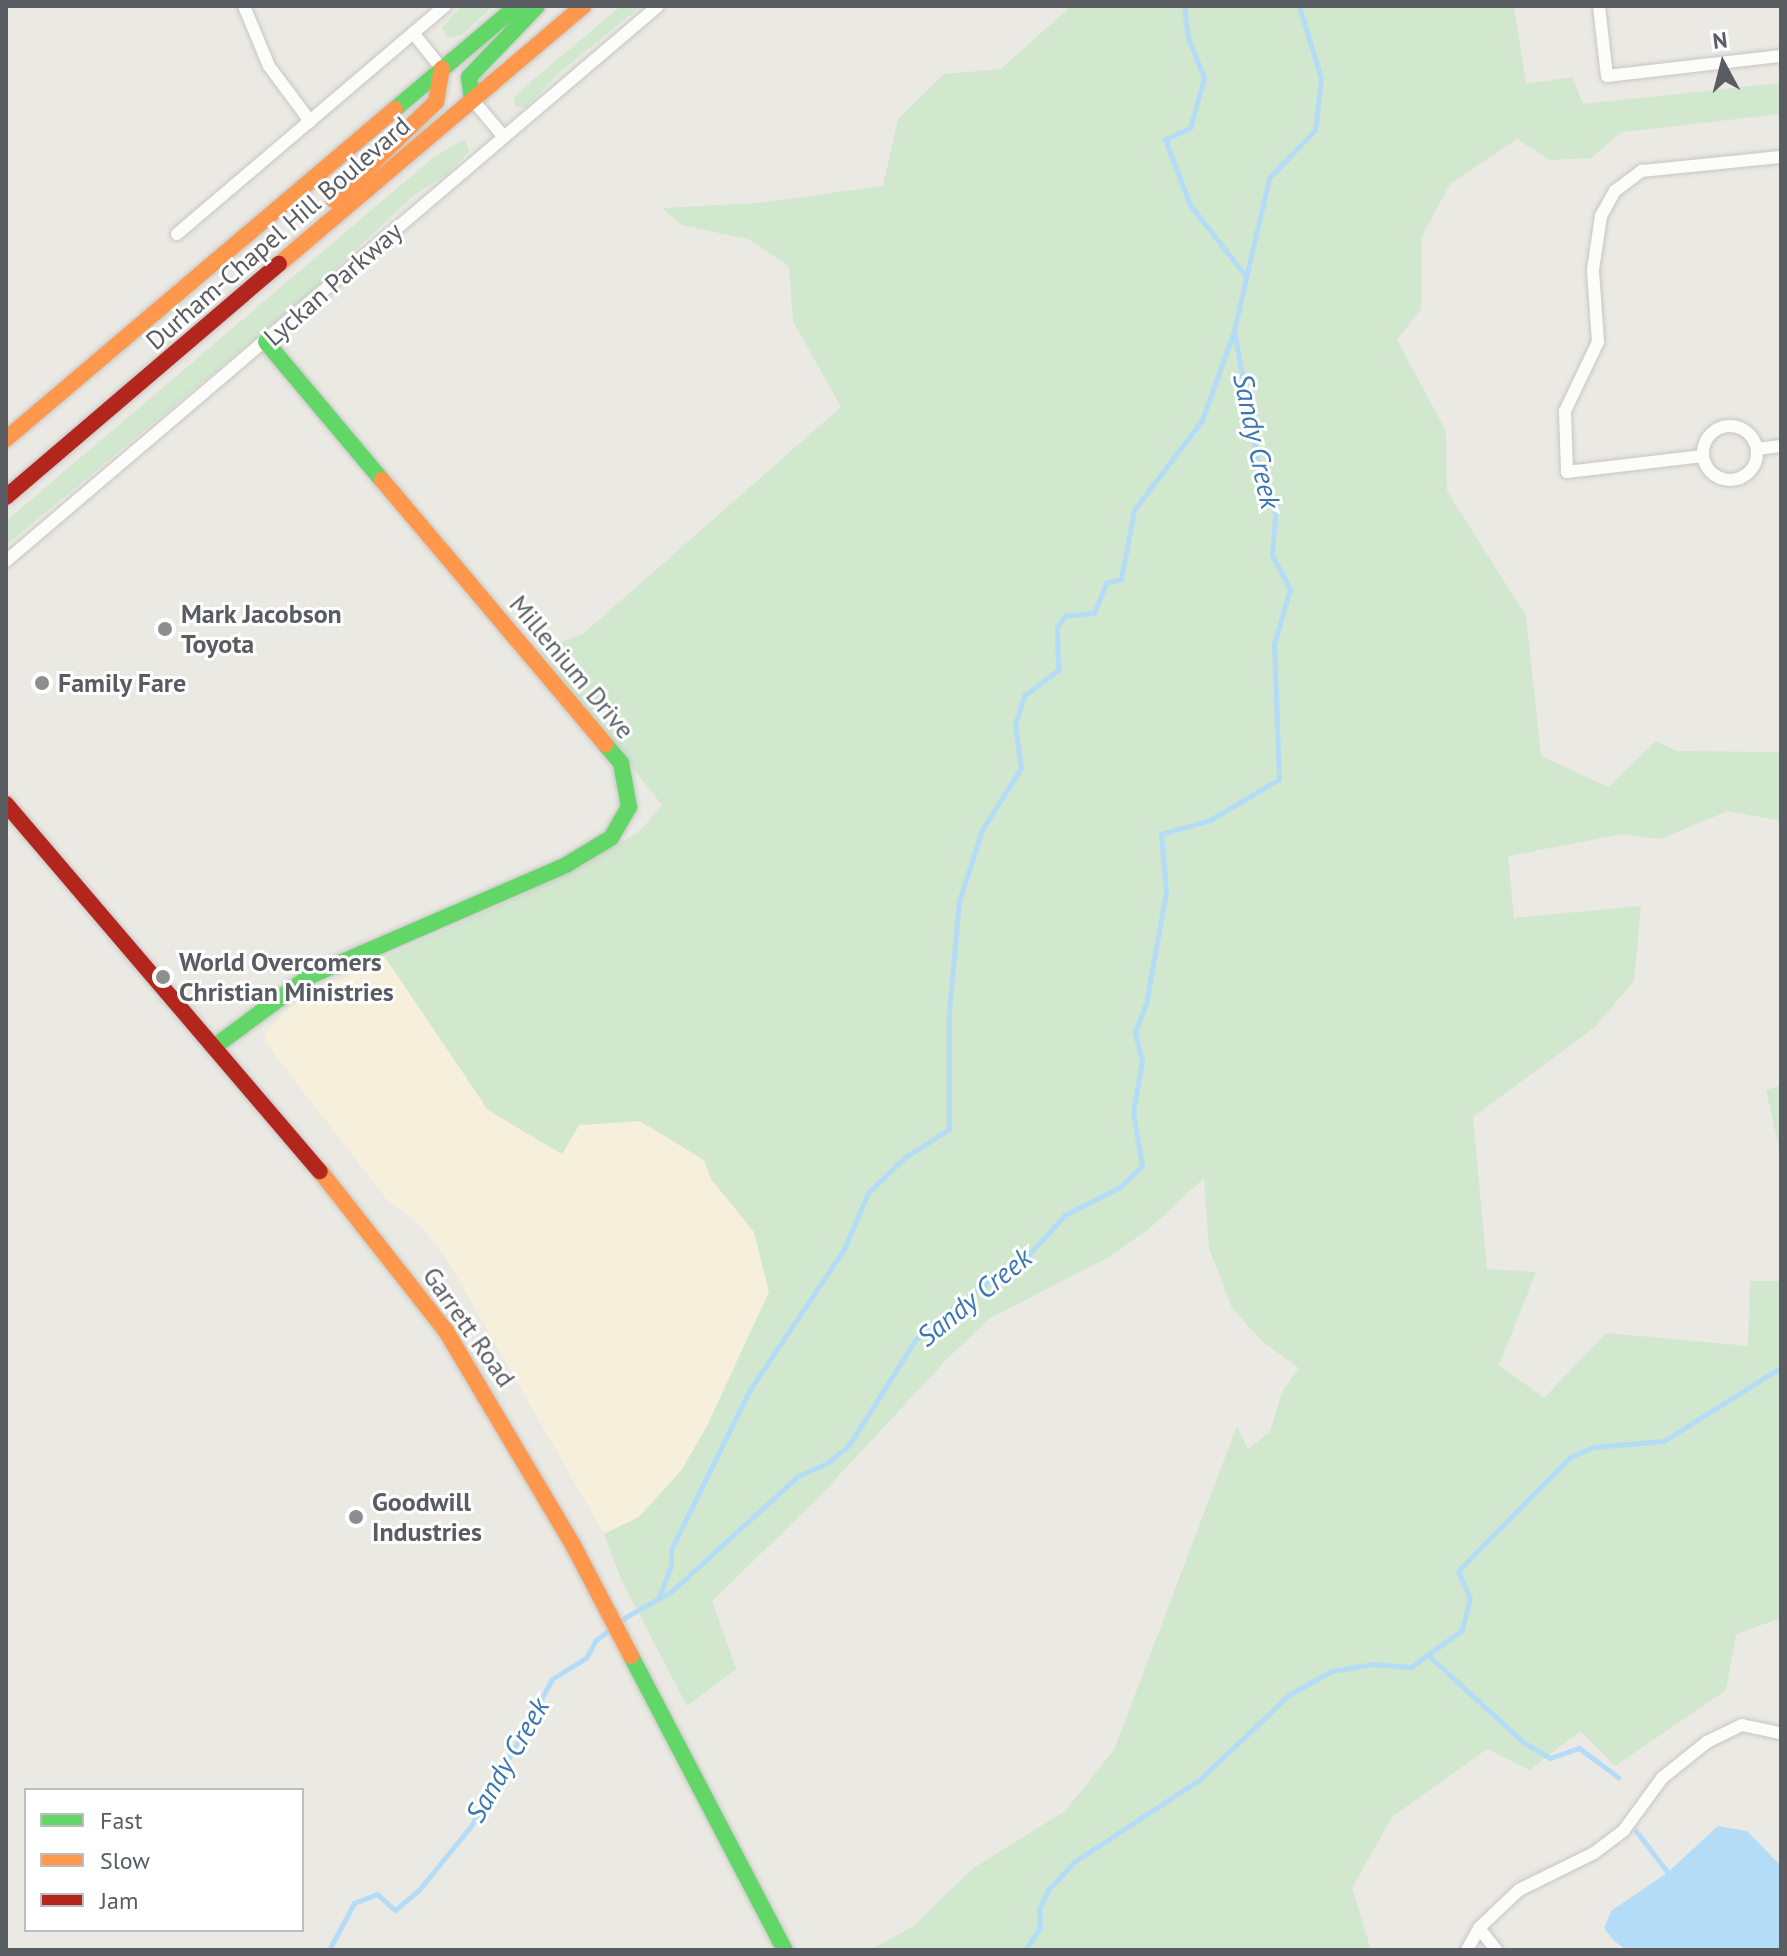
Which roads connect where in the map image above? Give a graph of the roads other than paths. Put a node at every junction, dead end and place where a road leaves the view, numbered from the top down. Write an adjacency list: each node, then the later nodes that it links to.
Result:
1 (244, 6): 12 (street)
2 (445, 6): 8 (street)
3 (517, 6): 10 (main road, Durham-Chapel Hill Boulevard)
4 (537, 6): 11 (main road)
5 (583, 6): 11 (main road, Durham-Chapel Hill Boulevard)
6 (658, 6): 13 (street, Lyckan Parkway)
7 (1599, 6): 9 (street)
8 (413, 33): 10 (street); 12 (street)
9 (1781, 56)
10 (442, 69): 16 (main road); 18 (main road, Durham-Chapel Hill Boulevard)
11 (472, 99): 13 (street); 16 (main road, Durham-Chapel Hill Boulevard)
12 (310, 121): 15 (street)
13 (503, 136): 17 (street, Lyckan Parkway)
14 (1781, 157): 21 (street)
15 (177, 234)
16 (255, 286): 22 (main road, Durham-Chapel Hill Boulevard)
17 (266, 342): 23 (street, Lyckan Parkway); 25 (main road, Millenium Drive)
18 (6, 439)
19 (1781, 446): 20 (street)
20 (1757, 449): 21 (street); 21 (street)
21 (1703, 456)
22 (6, 497)
23 (6, 561)
24 (6, 804): 25 (main road, Garrett Road)
25 (214, 1047): 28 (main road, Garrett Road)
26 (1781, 1733): 27 (street)
27 (1479, 1928): 29 (street); 30 (street)
28 (785, 1950)
29 (1467, 1950)
30 (1496, 1950)

